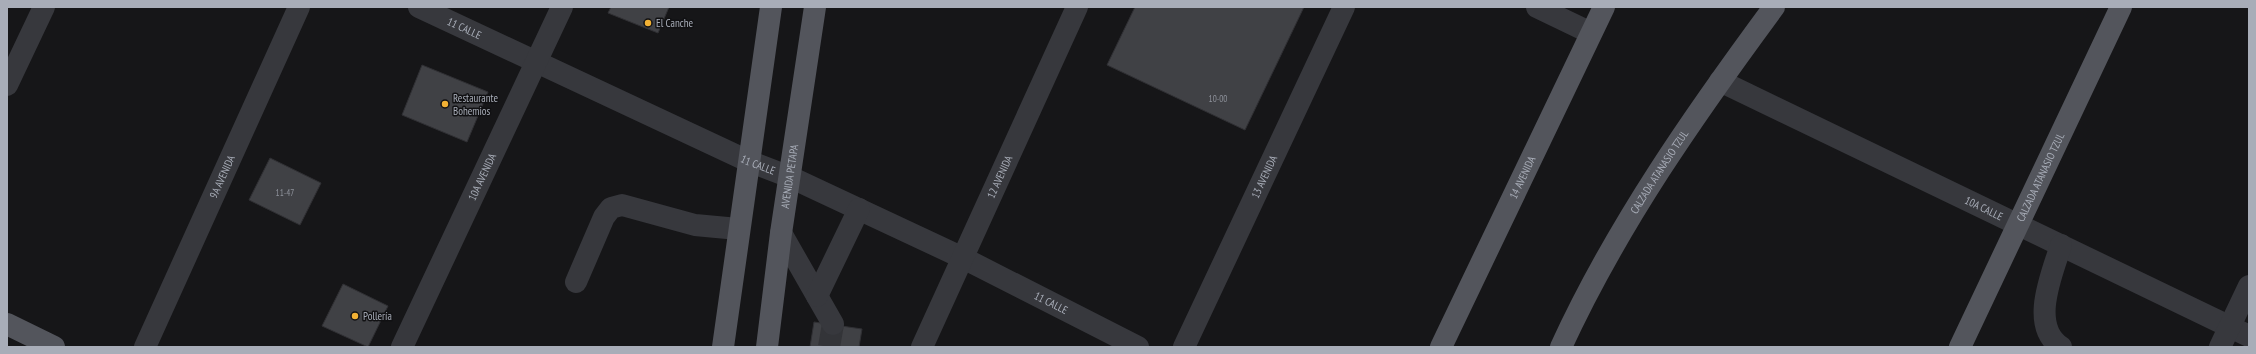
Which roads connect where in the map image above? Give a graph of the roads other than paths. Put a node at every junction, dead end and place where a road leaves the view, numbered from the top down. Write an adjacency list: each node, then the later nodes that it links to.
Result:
1 (44, 7): 16 (street)
2 (299, 7): 32 (street, 9A AVENIDA)
3 (419, 7): 14 (street, 11 CALLE)
4 (562, 7): 14 (street, 10A AVENIDA)
5 (771, 7): 17 (main road)
6 (815, 7): 18 (main road, AVENIDA PETAPA)
7 (1077, 7): 24 (street, 12 AVENIDA)
8 (1344, 7): 38 (street, 13 AVENIDA)
9 (1537, 7): 13 (street)
10 (1604, 7): 13 (main road, 14 AVENIDA)
11 (1774, 7): 15 (main road, CALZADA ATANASIO TZUL)
12 (2121, 7): 20 (main road, CALZADA ATANASIO TZUL)
13 (1591, 33): 39 (main road, 14 AVENIDA)
14 (536, 62): 17 (street, 11 CALLE); 33 (street, 10A AVENIDA)
15 (1720, 81): 20 (street, 10A CALLE); 40 (main road, CALZADA ATANASIO TZUL)
16 (7, 84)
17 (748, 162): 18 (street, 11 CALLE); 21 (main road)
18 (790, 177): 19 (street, 11 CALLE); 22 (main road, AVENIDA PETAPA)
19 (859, 209): 24 (street, 11 CALLE); 27 (street)
20 (2018, 224): 23 (street, 10A CALLE); 41 (main road, CALZADA ATANASIO TZUL)
21 (738, 229): 25 (street); 34 (main road)
22 (781, 233): 27 (street); 35 (main road, AVENIDA PETAPA)
23 (2061, 245): 30 (street, 10A CALLE); 42 (street)
24 (963, 258): 36 (street, 12 AVENIDA); 37 (street, 11 CALLE)
25 (576, 282)
26 (2249, 286): 30 (street)
27 (817, 296): 29 (street)
28 (7, 324): 31 (main road)
29 (833, 324)
30 (2240, 331): 43 (street)
31 (54, 347)
32 (145, 347)
33 (402, 347)
34 (723, 347)
35 (767, 347)
36 (922, 347)
37 (1138, 347)
38 (1184, 347)
39 (1440, 347)
40 (1561, 347)
41 (1960, 347)
42 (2061, 347)
43 (2220, 347)

